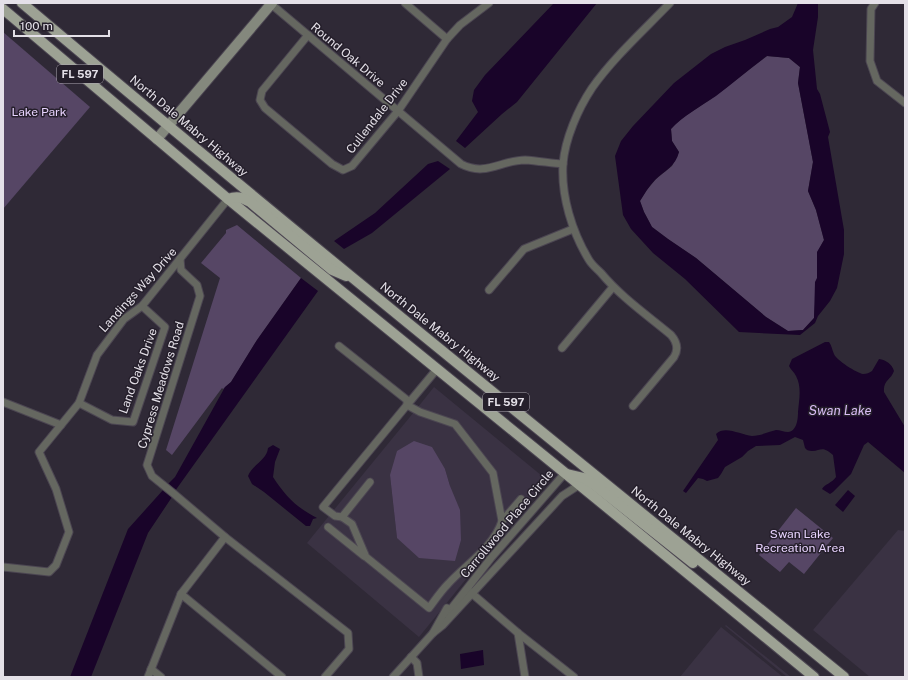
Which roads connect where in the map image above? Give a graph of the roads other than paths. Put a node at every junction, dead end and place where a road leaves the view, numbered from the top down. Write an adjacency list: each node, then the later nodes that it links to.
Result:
1 (22, 3): 12 (main road, North Dale Mabry Highway / FL 597)
2 (272, 3): 8 (street, Round Oak Drive); 12 (street)
3 (405, 3): 9 (street)
4 (489, 3): 9 (street, Cullendale Drive)
5 (670, 3): 14 (street)
6 (875, 3): 10 (street)
7 (3, 9): 13 (main road, FL 597)
8 (308, 35): 11 (street, Round Oak Drive); 11 (street, Cullendale Drive)
9 (447, 38): 11 (street, Cullendale Drive)
10 (905, 103)
11 (398, 111): 14 (street, Round Oak Drive)
12 (168, 126): 13 (street); 18 (main road, North Dale Mabry Highway / FL 597)
13 (156, 139): 15 (main road, FL 597)
14 (563, 164): 16 (street)
15 (228, 200): 17 (street, Landings Way Drive); 18 (main road); 24 (main road, FL 597)
16 (573, 229): 19 (street); 20 (street)
17 (180, 259): 21 (street, Landings Way Drive); 39 (street, Cypress Meadows Road)
18 (357, 281): 45 (main road, North Dale Mabry Highway / FL 597)
19 (613, 287): 23 (street); 28 (street)
20 (489, 290)
21 (142, 306): 26 (street, Landings Way Drive); 26 (street, Land Oaks Drive)
22 (339, 346): 27 (street)
23 (562, 348)
24 (437, 369): 27 (street); 30 (main road, FL 597)
25 (3, 402): 29 (street)
26 (79, 403): 29 (street, Landings Way Drive)
27 (407, 405): 34 (street); 36 (street)
28 (633, 406)
29 (61, 425): 44 (street, Landings Way Drive)
30 (565, 473): 32 (main road, FL 597); 35 (street, Carrollwood Place Circle); 45 (main road)
31 (370, 482): 34 (street)
32 (580, 485): 37 (street); 60 (main road, FL 597)
33 (521, 498): 36 (street)
34 (342, 517): 41 (street)
35 (525, 519): 37 (street); 42 (street, Carrollwood Place Circle)
36 (502, 521): 40 (street)
37 (533, 526): 43 (street)
38 (328, 527): 41 (street)
39 (225, 538): 47 (street); 55 (street, Cypress Meadows Road)
40 (482, 551): 41 (street); 42 (street)
41 (366, 557)
42 (491, 558): 43 (street); 46 (street, Carrollwood Place Circle)
43 (499, 563): 46 (street)
44 (3, 568)
45 (714, 572): 61 (main road, North Dale Mabry Highway / FL 597)
46 (469, 591): 48 (street); 48 (street, Carrollwood Place Circle); 49 (street, Carrollwood Place Circle)
47 (181, 594): 51 (street); 54 (street)
48 (433, 633): 50 (street, Carrollwood Place Circle)
49 (518, 633): 58 (street); 59 (street, Carrollwood Place Circle)
50 (411, 657): 56 (street, Carrollwood Place Circle); 57 (street)
51 (151, 669): 52 (street); 53 (street)
52 (148, 677)
53 (161, 677)
54 (282, 677)
55 (325, 677)
56 (393, 677)
57 (419, 677)
58 (525, 677)
59 (574, 677)
60 (814, 677)
61 (844, 677)

